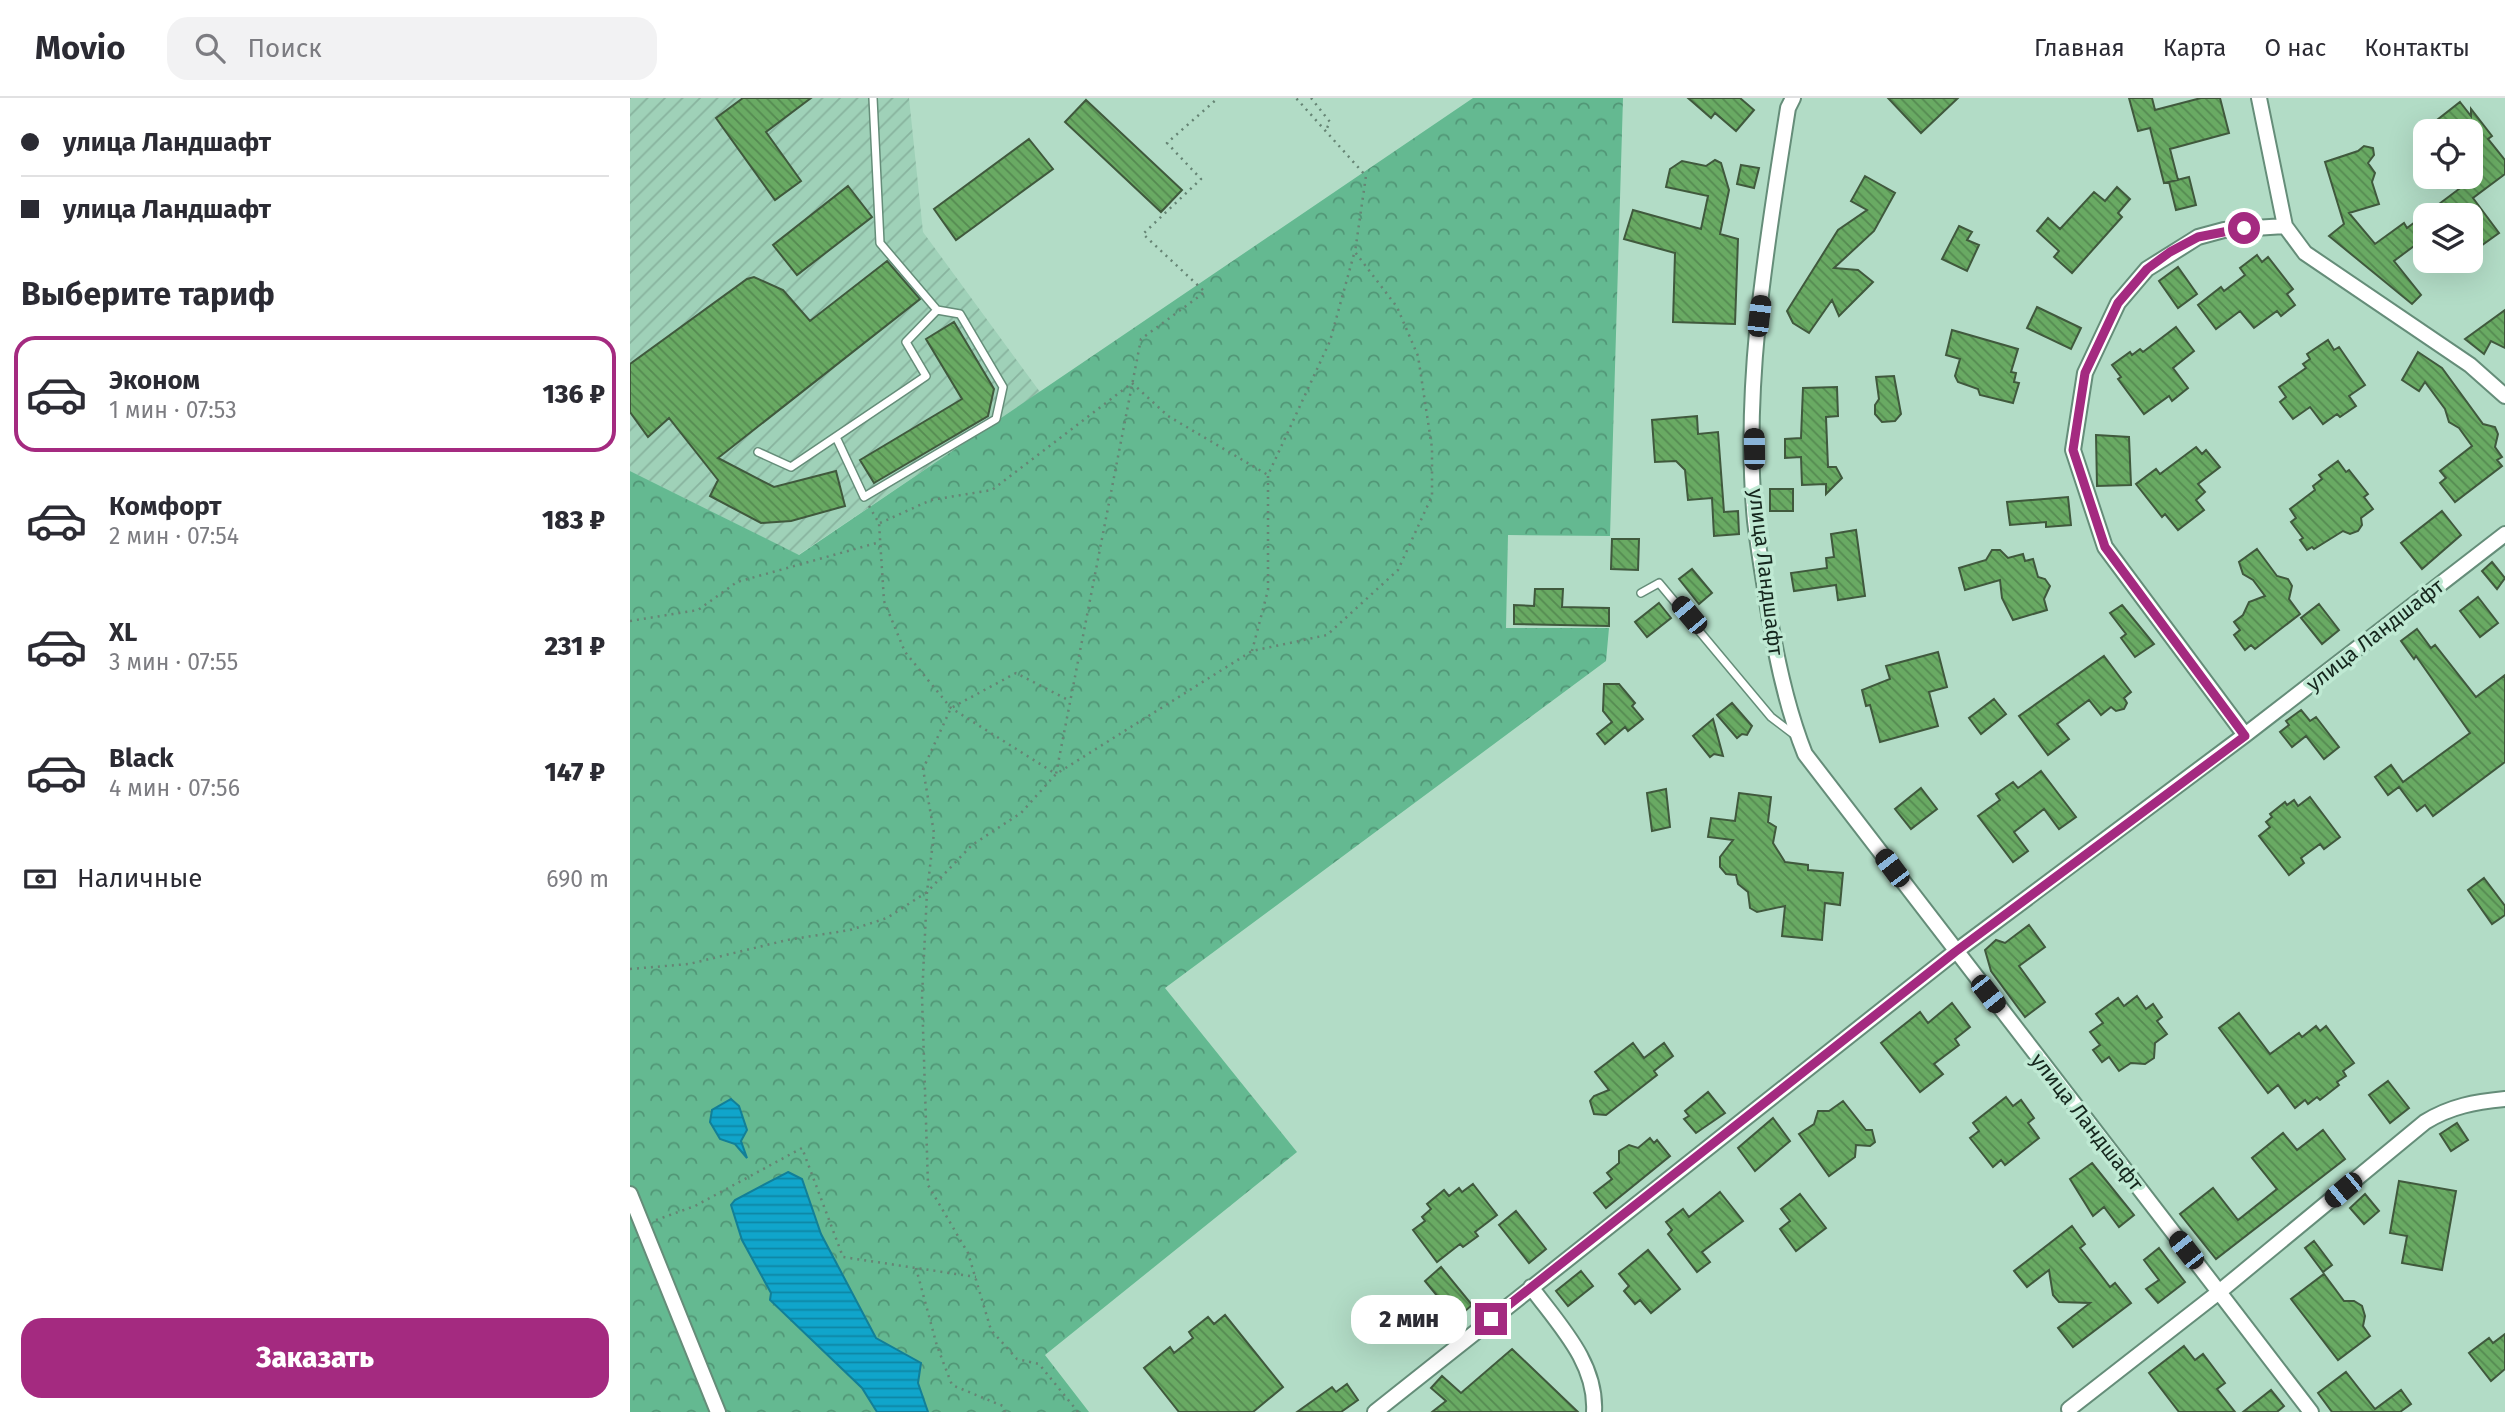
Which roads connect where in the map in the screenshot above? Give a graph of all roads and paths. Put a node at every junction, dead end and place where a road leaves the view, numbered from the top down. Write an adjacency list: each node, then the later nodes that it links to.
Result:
1 (873, 98): 10 (lane)
2 (1218, 98): 11 (path)
3 (1296, 98): 7 (path)
4 (1311, 98): 7 (path)
5 (1793, 98): 26 (street, улица Ландшафт)
6 (2259, 98): 8 (street)
7 (1326, 130): 9 (path)
8 (2285, 226): 12 (street); 25 (street)
9 (1354, 252): 15 (path); 22 (path)
10 (937, 310): 13 (lane); 16 (lane)
11 (1132, 383): 15 (path); 17 (path); 23 (path)
12 (2505, 396)
13 (836, 437): 14 (lane); 16 (lane)
14 (758, 452)
15 (1268, 475): 22 (path)
16 (864, 497): 17 (path)
17 (879, 523): 19 (path)
18 (2505, 534): 25 (street, улица Ландшафт)
19 (880, 542): 21 (path); 24 (path)
20 (1641, 593): 26 (lane)
21 (630, 621)
22 (1252, 651): 27 (path)
23 (1070, 701): 24 (path); 27 (path)
24 (951, 708): 27 (path); 28 (path)
25 (2245, 736): 29 (street, улица Ландшафт)
26 (1798, 738): 29 (street, улица Ландшафт)
27 (1056, 774): 28 (path)
28 (927, 892): 30 (path); 35 (path)
29 (1955, 952): 36 (street, улица Ландшафт); 37 (street, улица Ландшафт)
30 (630, 969)
31 (2505, 1099): 37 (street)
32 (630, 1195): 33 (street)
33 (643, 1225): 34 (path); 39 (street)
34 (916, 1268): 35 (path); 40 (path)
35 (976, 1278): 41 (path)
36 (1531, 1287): 42 (street, улица Ландшафт); 43 (street)
37 (2219, 1292): 38 (street); 44 (street, улица Ландшафт)
38 (2069, 1409)
39 (718, 1412)
40 (1004, 1412)
41 (1078, 1412)
42 (1375, 1412)
43 (1594, 1412)
44 (2311, 1412)

